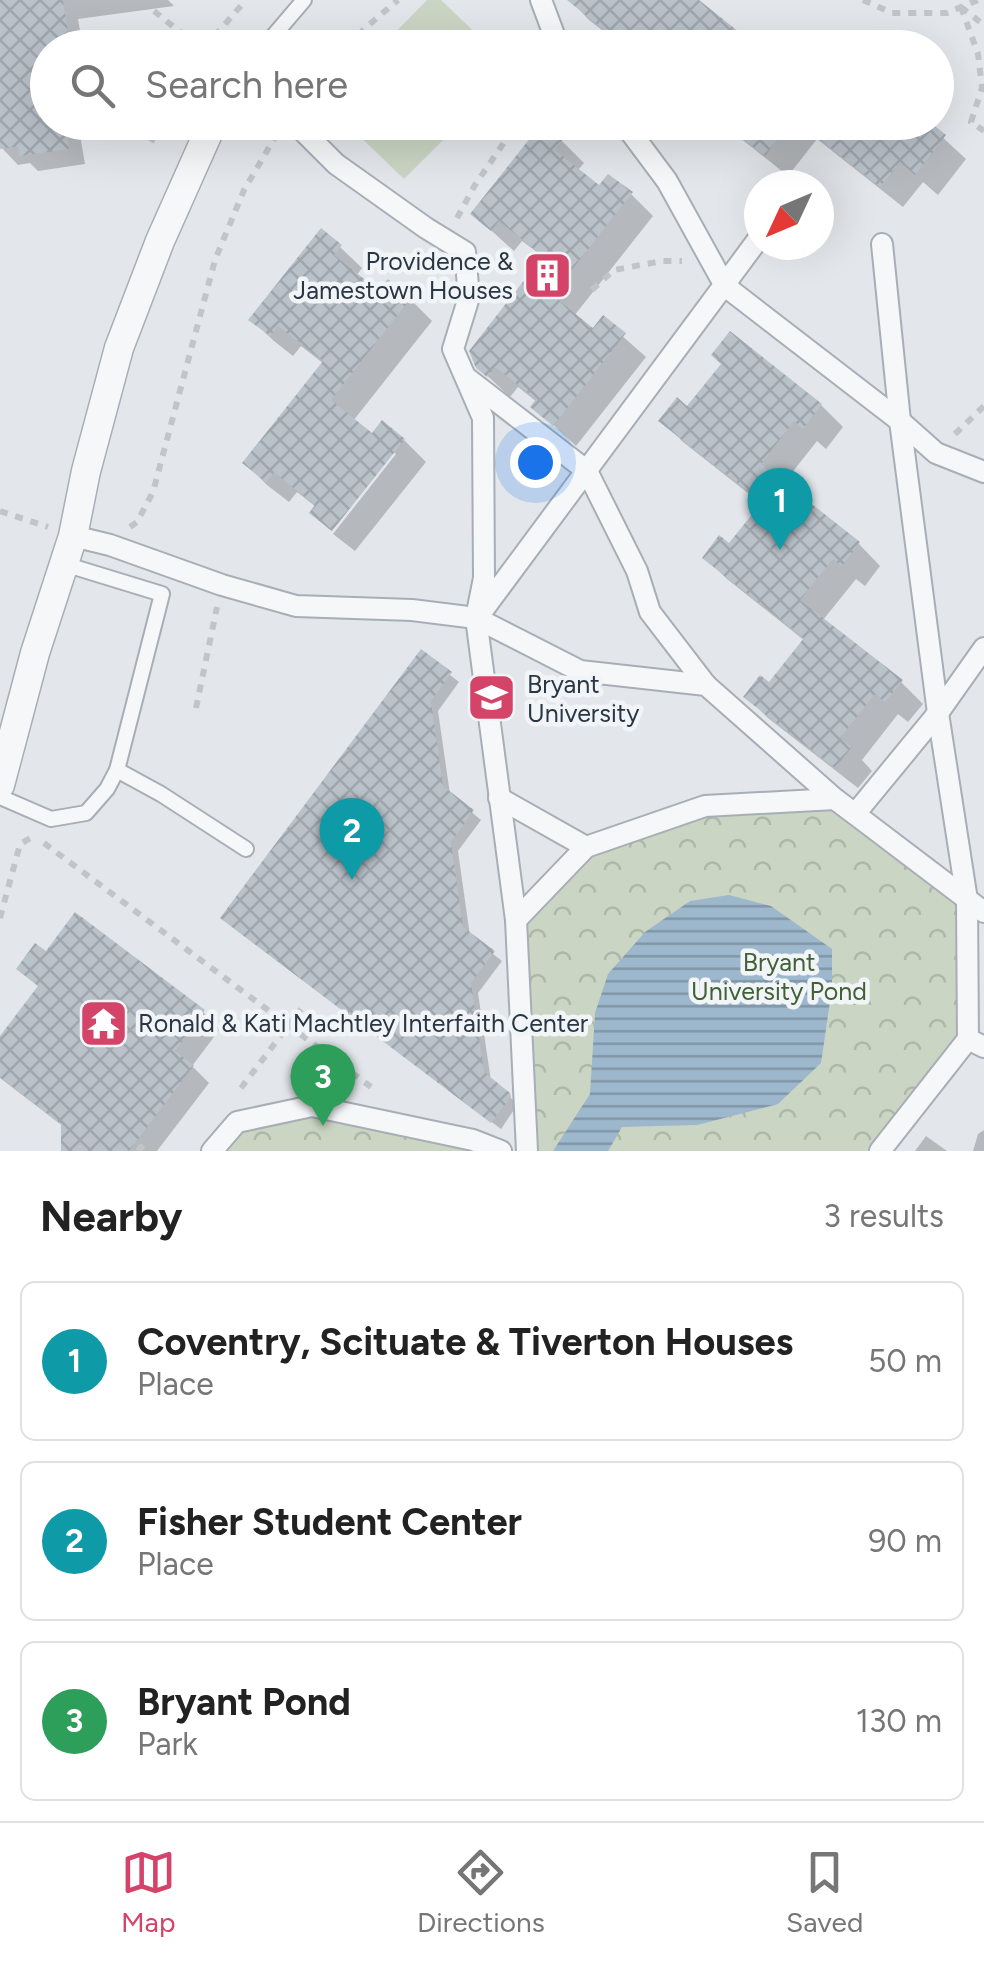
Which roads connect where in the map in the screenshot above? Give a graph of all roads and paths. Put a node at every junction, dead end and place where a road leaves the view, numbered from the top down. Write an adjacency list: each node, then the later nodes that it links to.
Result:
1 (246, 0): 11 (path)
2 (304, 0): 12 (lane)
3 (398, 0): 13 (path)
4 (541, 0): 14 (street)
5 (863, 0): 7 (path)
6 (978, 0): 7 (path)
7 (961, 7): 9 (path); 15 (path)
8 (154, 11): 10 (path)
9 (984, 25)
10 (179, 30)
11 (218, 30)
12 (278, 30)
13 (363, 30)
14 (552, 30)
15 (984, 131)
16 (204, 140): 34 (street)
17 (274, 140): 35 (path)
18 (312, 140): 22 (street)
19 (506, 140): 22 (path)
20 (637, 140): 24 (street)
21 (882, 244): 29 (street)
22 (465, 252): 27 (street)
23 (744, 259): 25 (street)
24 (711, 260): 25 (street); 26 (path)
25 (725, 286): 29 (street); 31 (street)
26 (592, 290)
27 (465, 377): 31 (street); 38 (street)
28 (984, 406): 30 (path)
29 (900, 421): 30 (street); 42 (street)
30 (936, 453): 32 (street)
31 (588, 471): 38 (street); 40 (street)
32 (984, 472)
33 (0, 510): 34 (path)
34 (73, 536): 35 (street); 36 (street)
35 (110, 545): 37 (street)
36 (64, 564): 43 (lane); 44 (street)
37 (222, 585): 38 (street); 41 (path)
38 (476, 618): 40 (street); 46 (street)
39 (984, 648): 42 (street)
40 (706, 685): 47 (street)
41 (196, 708)
42 (938, 712): 48 (street); 51 (street)
43 (116, 770): 45 (lane); 50 (lane)
44 (0, 785)
45 (0, 797)
46 (500, 798): 49 (street); 53 (street)
47 (836, 799): 48 (street); 49 (street)
48 (855, 814): 51 (street)
49 (586, 847): 53 (street)
50 (246, 850)
51 (976, 906): 56 (street)
52 (0, 918): 55 (path)
53 (516, 920): 61 (street)
54 (301, 1009): 55 (path)
55 (289, 1025): 57 (path); 58 (path)
56 (976, 1043): 62 (street)
57 (240, 1088)
58 (381, 1095)
59 (212, 1151): 60 (street)
60 (501, 1151)
61 (528, 1151)
62 (880, 1151)

